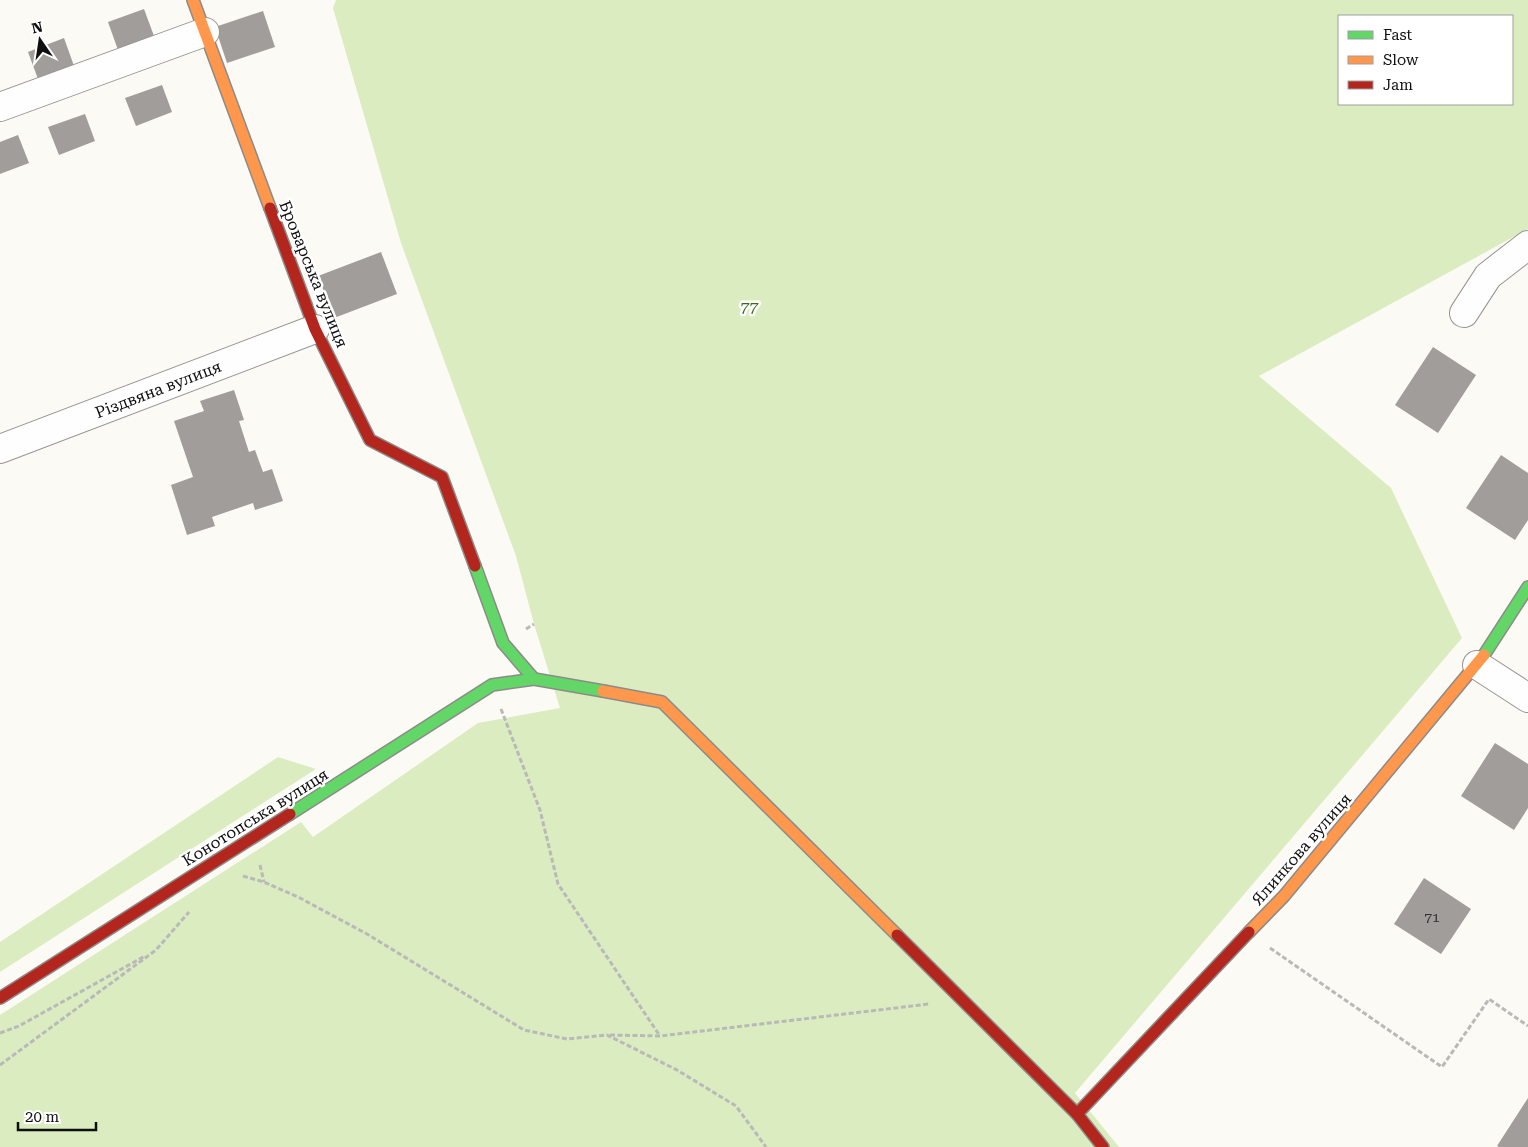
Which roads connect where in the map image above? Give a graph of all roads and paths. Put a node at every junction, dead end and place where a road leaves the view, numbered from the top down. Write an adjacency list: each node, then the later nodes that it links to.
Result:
1 (193, 0): 2 (street, Броварська вулиця)
2 (205, 32): 3 (street); 6 (street, Броварська вулиця)
3 (0, 107)
4 (1528, 245): 5 (street)
5 (1464, 312)
6 (315, 329): 7 (street, Різдвяна вулиця); 10 (street, Броварська вулиця)
7 (0, 448)
8 (1528, 587): 9 (street, Ялинкова вулиця)
9 (1477, 665): 12 (street); 15 (street, Ялинкова вулиця)
10 (534, 679): 11 (street, Конотопська вулиця); 18 (street, Конотопська вулиця)
11 (492, 685): 17 (street, Конотопська вулиця); 22 (path)
12 (1528, 698)
13 (236, 874): 21 (path)
14 (193, 906): 16 (path)
15 (1249, 933): 19 (path); 24 (street, Ялинкова вулиця)
16 (156, 950): 20 (path); 23 (path)
17 (0, 998)
18 (962, 1000): 22 (path); 24 (street, Конотопська вулиця)
19 (1528, 1026)
20 (0, 1033)
21 (607, 1035): 22 (path); 25 (path)
22 (660, 1036)
23 (0, 1065)
24 (1076, 1114): 26 (street, Конотопська вулиця)
25 (766, 1147)
26 (1103, 1147)

